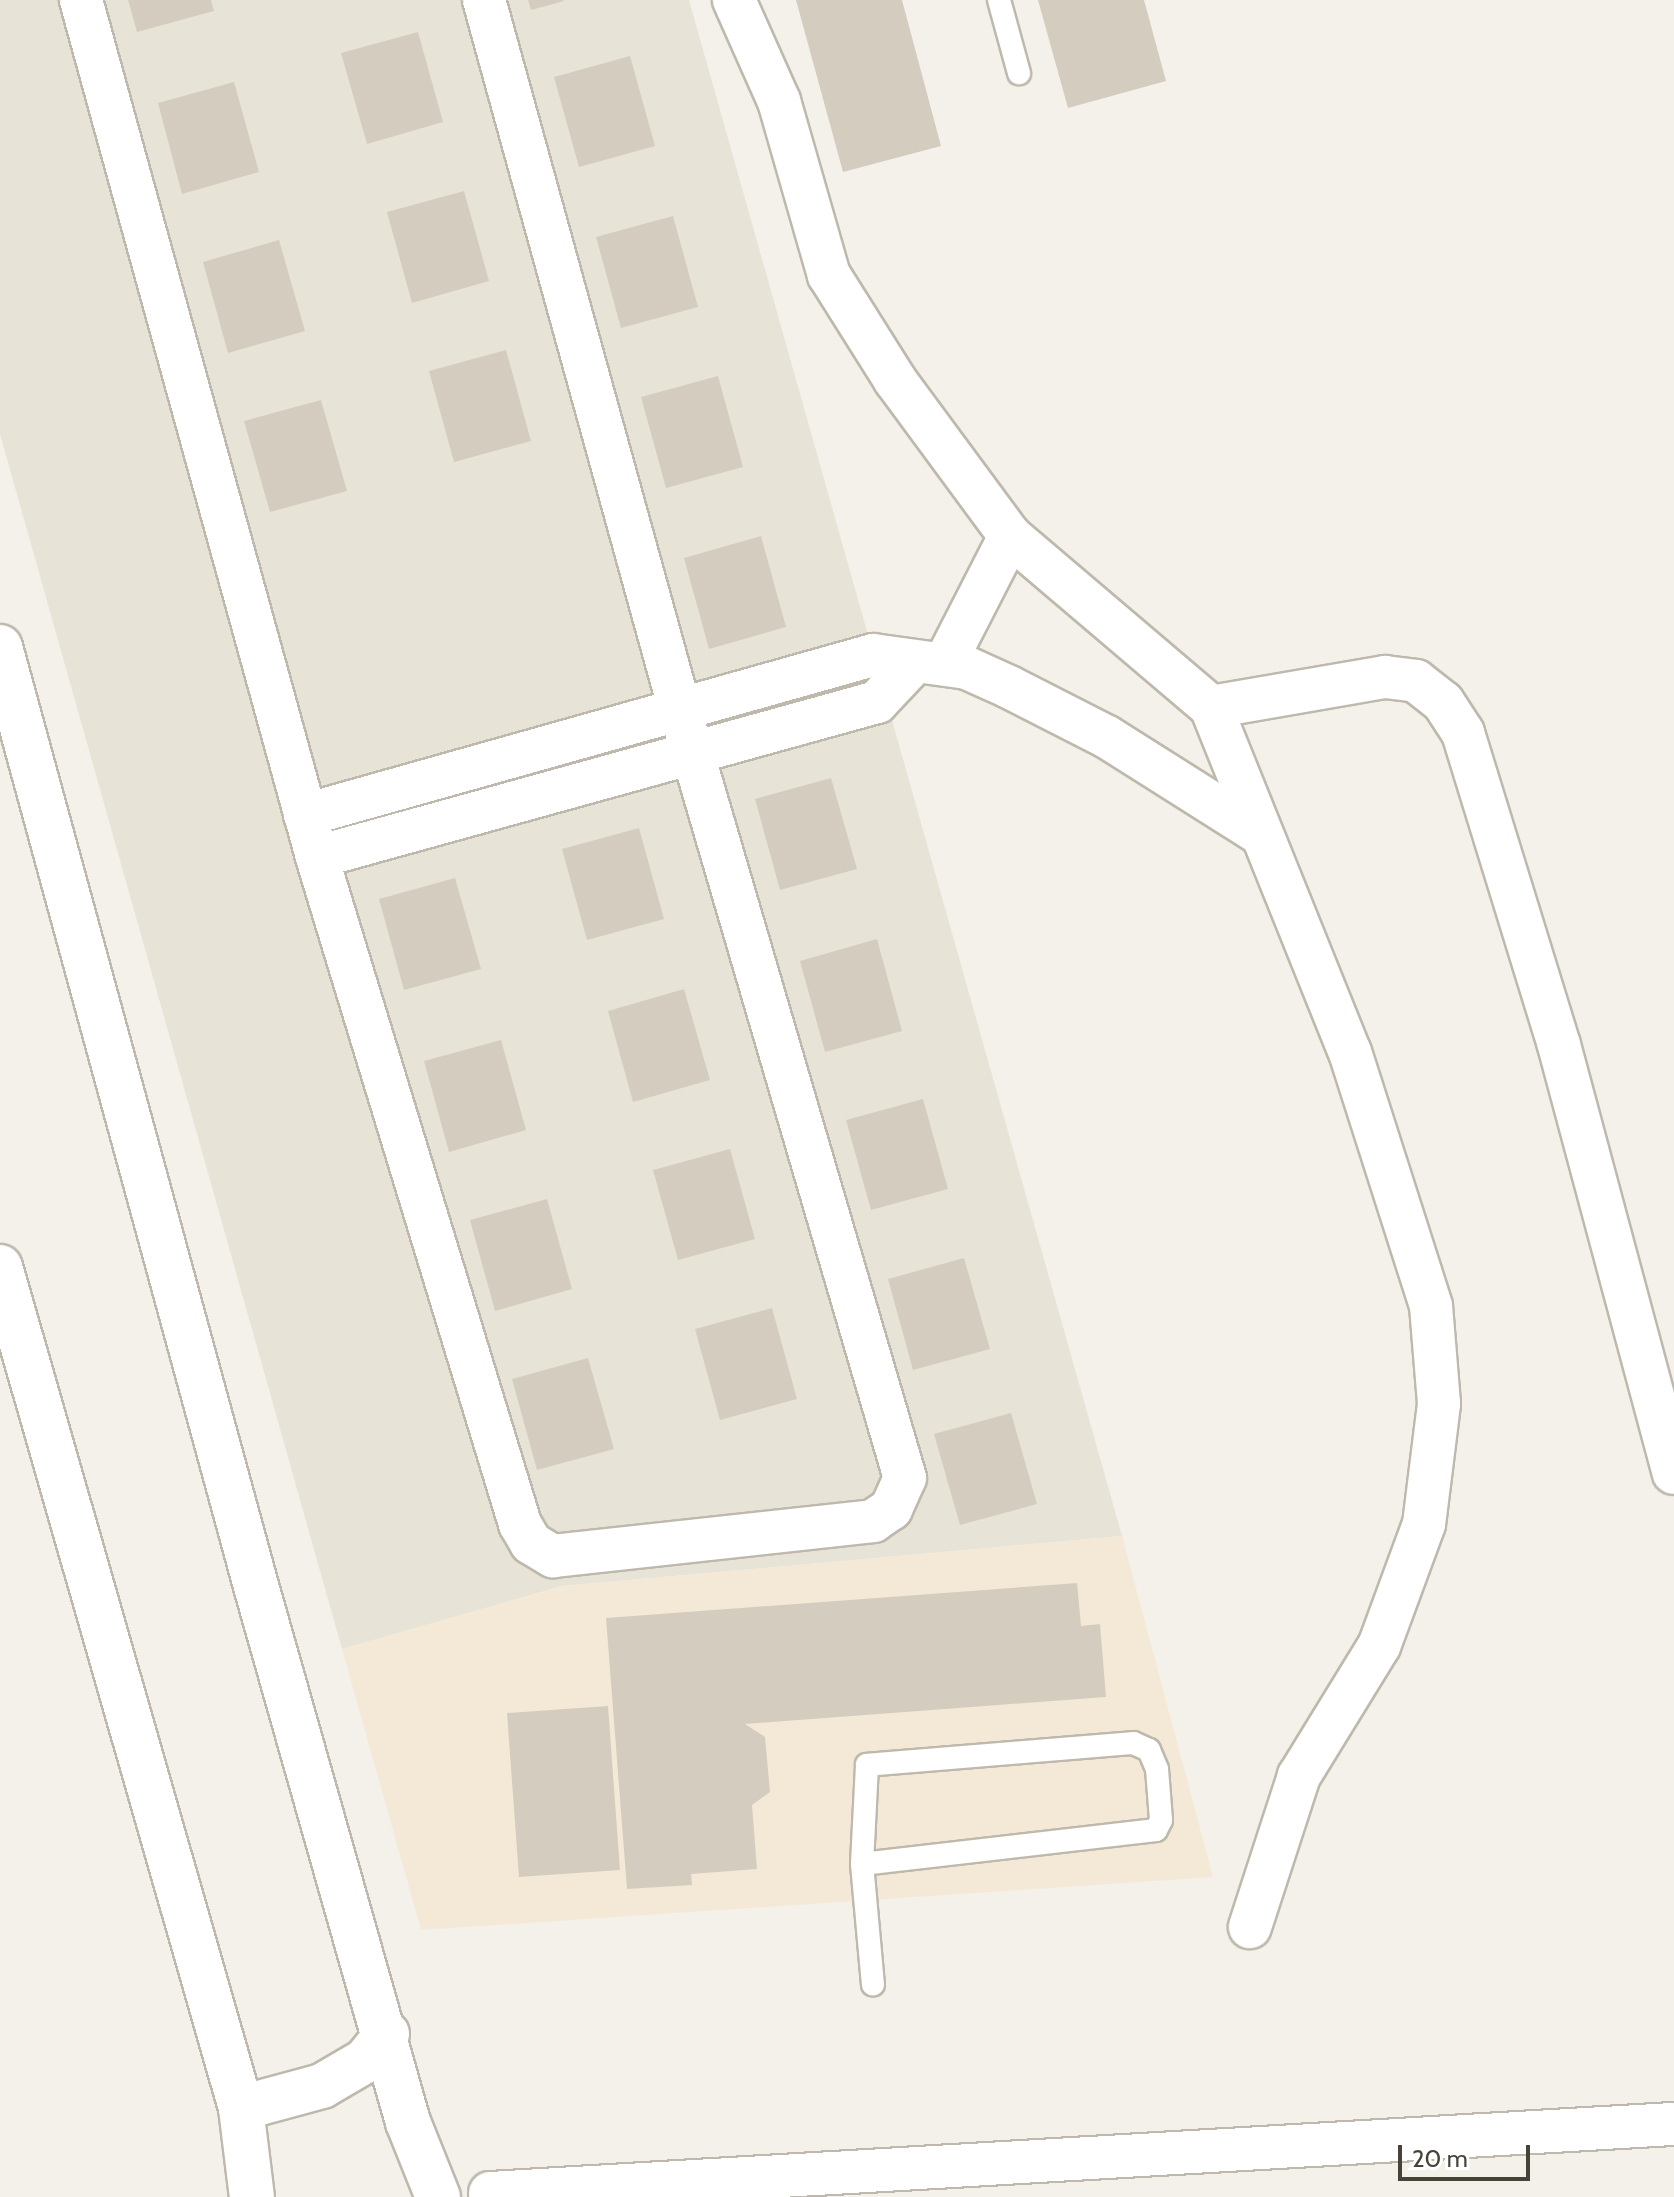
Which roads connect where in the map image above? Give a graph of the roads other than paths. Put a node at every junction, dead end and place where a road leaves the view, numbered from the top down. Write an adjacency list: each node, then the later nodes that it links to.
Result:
1 (81, 0): 14 (street)
2 (484, 0): 10 (street)
3 (734, 0): 6 (street)
4 (999, 0): 5 (lane)
5 (1019, 73)
6 (1010, 536): 8 (street); 9 (street)
7 (0, 647): 11 (street)
8 (929, 664): 10 (street); 12 (street); 15 (street)
9 (1211, 707): 15 (street); 18 (street)
10 (680, 710): 12 (street); 14 (street)
11 (26, 738): 13 (street); 22 (street)
12 (695, 755): 16 (street); 16 (street)
13 (0, 775)
14 (305, 815): 16 (street)
15 (1257, 832): 20 (street)
16 (317, 857)
17 (0, 1267): 23 (street)
18 (1674, 1473)
19 (862, 1864): 19 (lane); 21 (lane)
20 (1250, 1927)
21 (873, 1985)
22 (387, 2034): 23 (street); 27 (street)
23 (241, 2108): 26 (street)
24 (1674, 2124): 25 (street)
25 (490, 2193)
26 (252, 2197)
27 (438, 2197)

